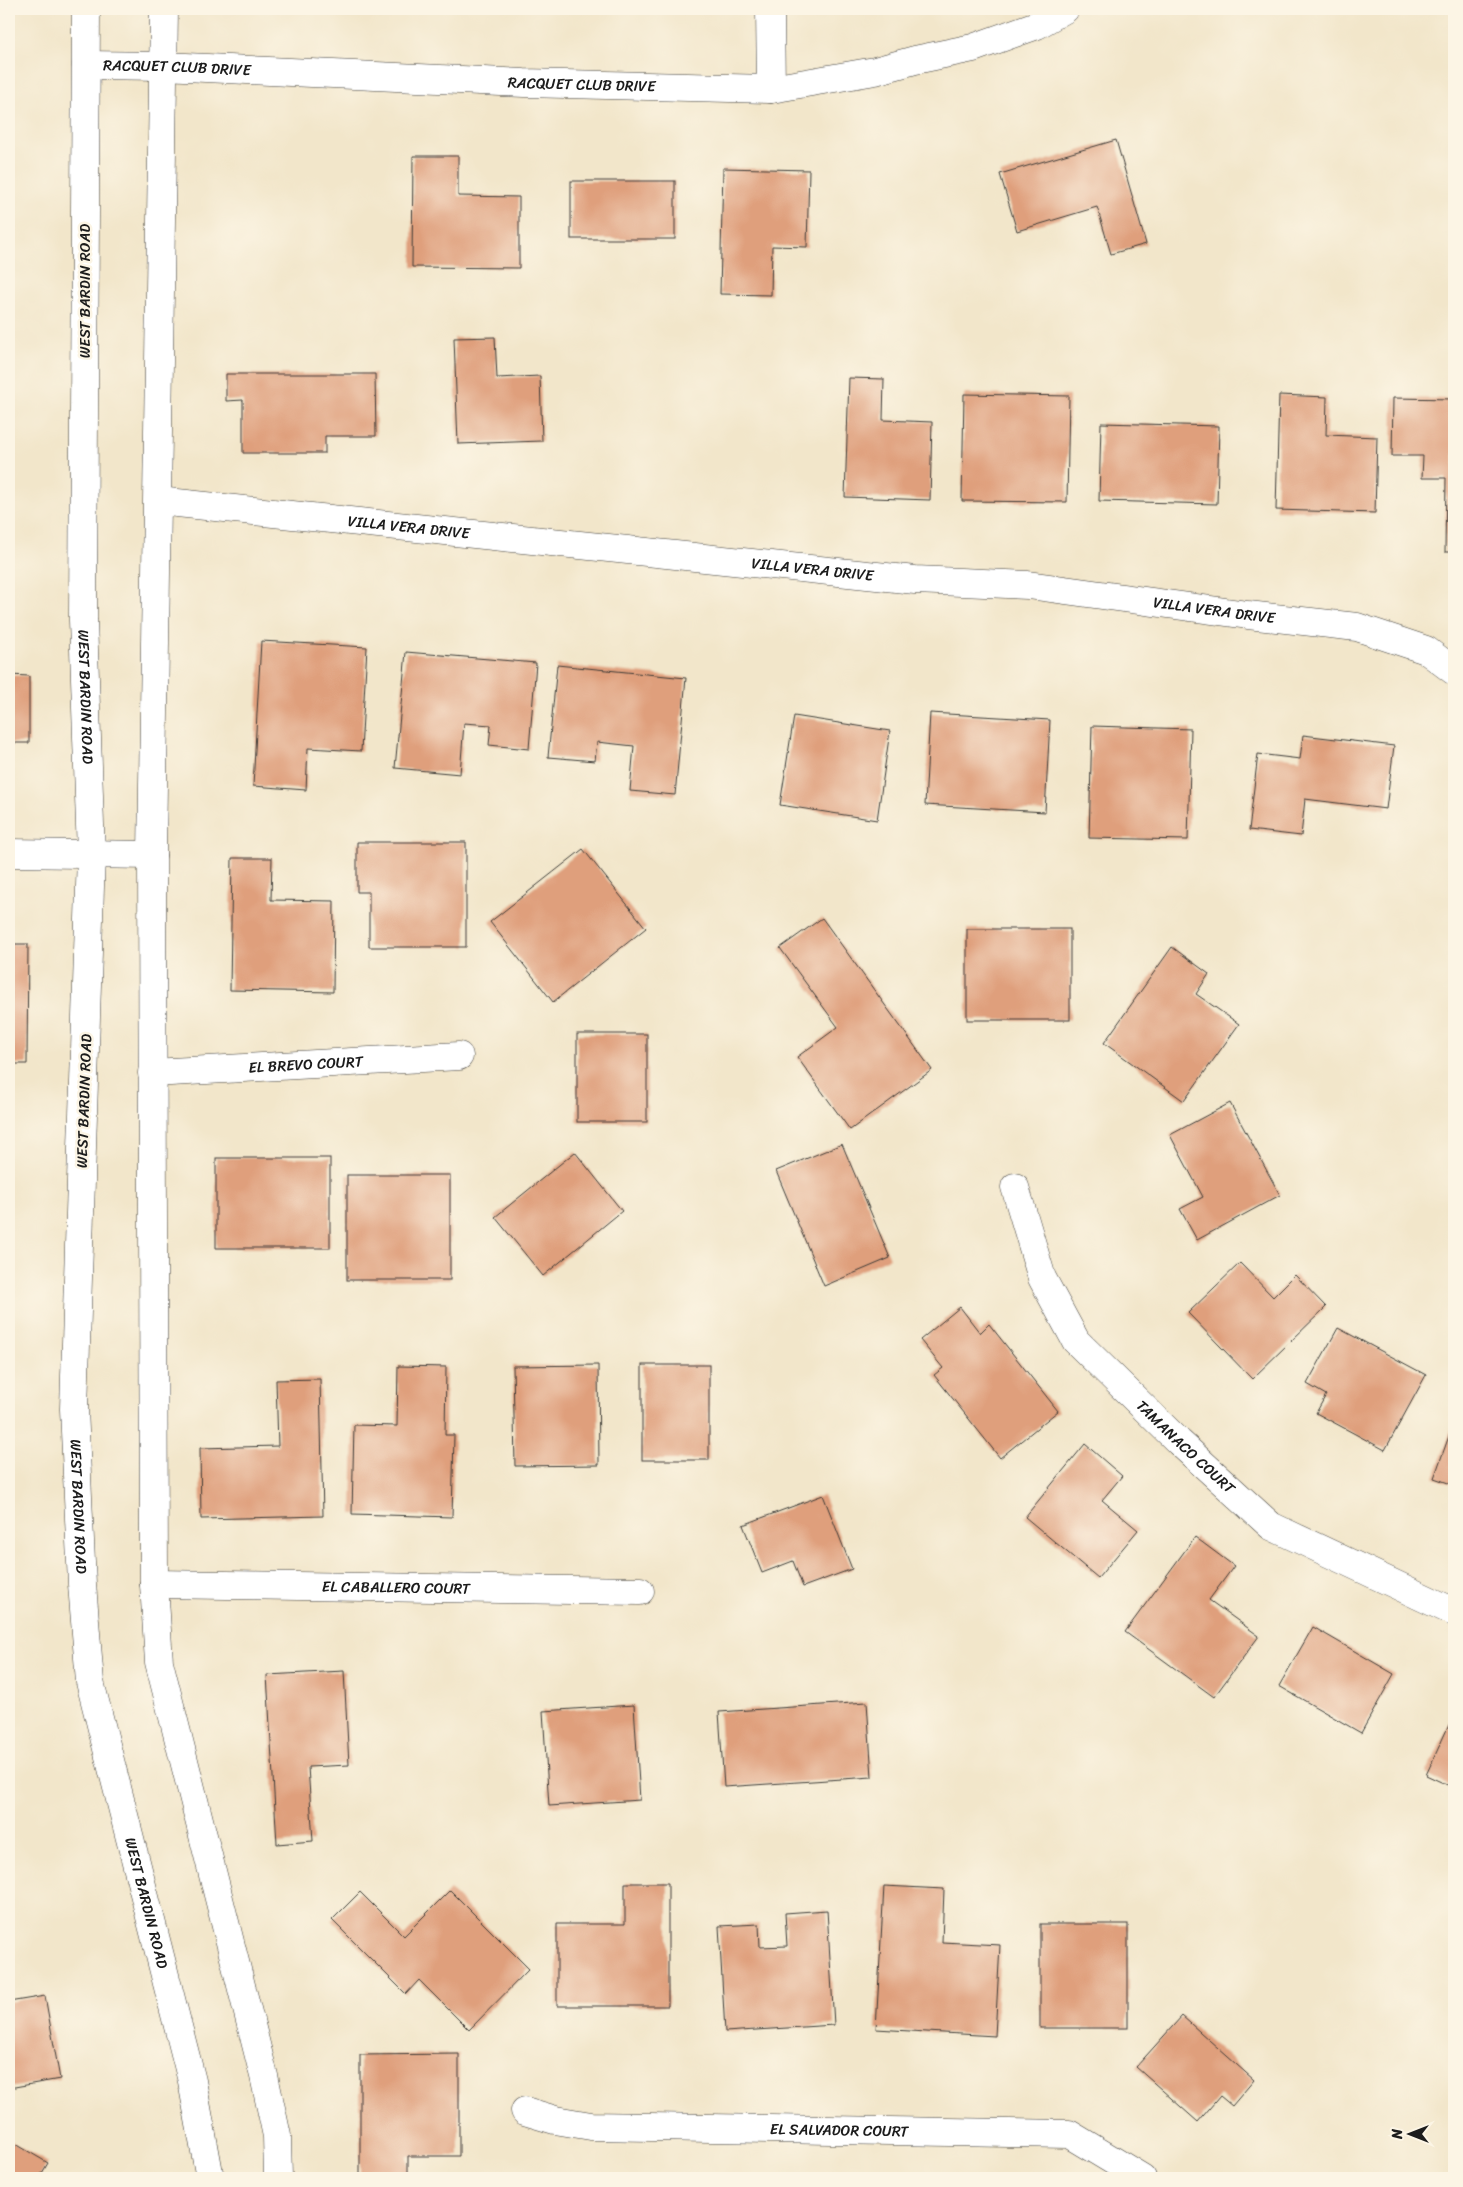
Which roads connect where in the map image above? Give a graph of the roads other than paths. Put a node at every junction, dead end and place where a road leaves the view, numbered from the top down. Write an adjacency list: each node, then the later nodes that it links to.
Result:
1 (86, 9): 5 (street, WEST BARDIN ROAD)
2 (164, 9): 6 (street)
3 (770, 9): 7 (street)
4 (1065, 9): 7 (street, RACQUET CLUB DRIVE)
5 (86, 65): 6 (street, RACQUET CLUB DRIVE); 11 (street, WEST BARDIN ROAD)
6 (164, 66): 7 (street, RACQUET CLUB DRIVE); 8 (street)
7 (771, 89)
8 (158, 501): 9 (street, VILLA VERA DRIVE); 12 (street)
9 (1454, 671)
10 (9, 853): 11 (street)
11 (90, 854): 12 (street); 20 (street, WEST BARDIN ROAD)
12 (152, 854): 14 (street)
13 (459, 1056): 14 (street, EL BREVO COURT)
14 (152, 1073): 16 (street)
15 (1015, 1188): 18 (street, TAMANACO COURT)
16 (154, 1584): 17 (street, EL CABALLERO COURT); 21 (street)
17 (640, 1591)
18 (1454, 1612)
19 (525, 2111): 22 (street, EL SALVADOR COURT)
20 (210, 2178)
21 (278, 2178)
22 (1142, 2178)

